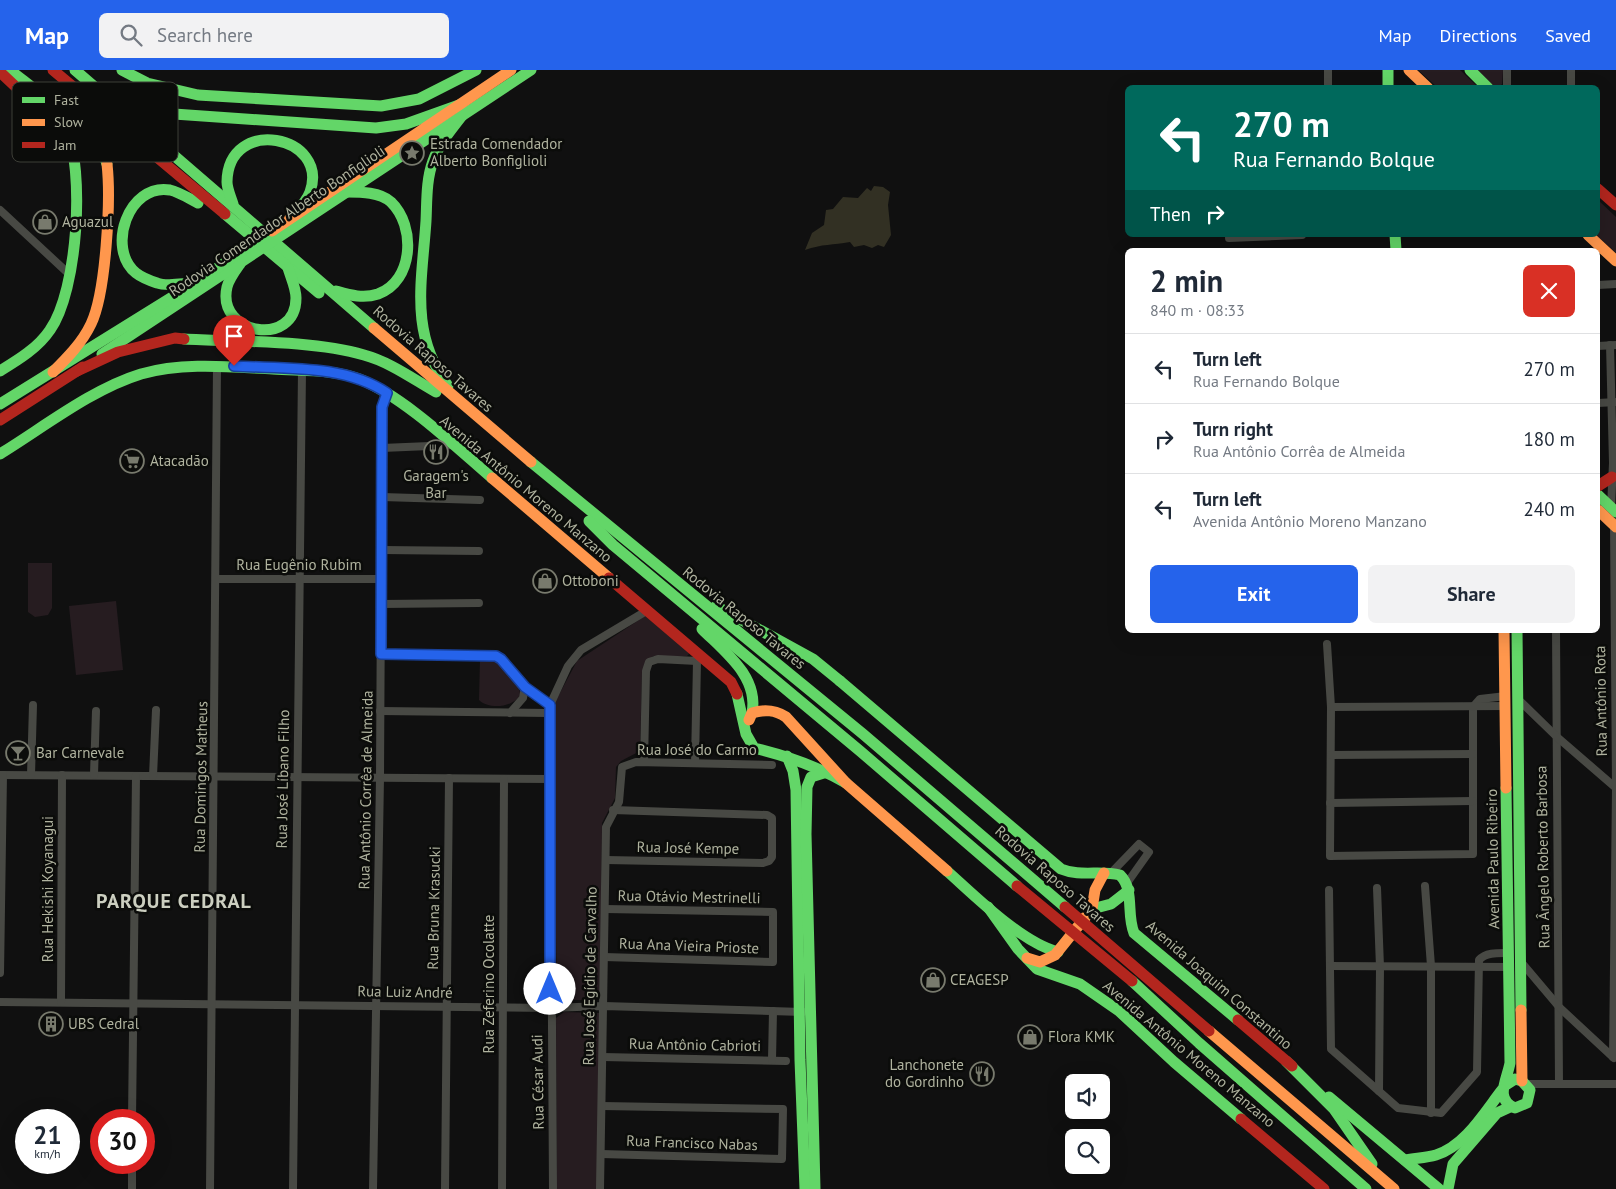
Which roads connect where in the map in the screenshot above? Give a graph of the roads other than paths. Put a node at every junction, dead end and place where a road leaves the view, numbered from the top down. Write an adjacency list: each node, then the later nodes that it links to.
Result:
1 (10, 70): 16 (main road)
2 (53, 70): 15 (main road, Rodovia Raposo Tavares)
3 (122, 70): 20 (main road)
4 (476, 70): 28 (main road)
5 (511, 70): 29 (main road, Rodovia Comendador Alberto Bonfiglioli)
6 (531, 70): 29 (main road, Rodovia Comendador Alberto Bonfiglioli)
7 (1328, 70): 22 (street)
8 (1388, 70): 23 (main road)
9 (1409, 70): 24 (main road)
10 (1470, 70): 25 (main road)
11 (1507, 70): 26 (street)
12 (1571, 70): 27 (street)
13 (0, 72): 21 (main road)
14 (80, 74): 19 (main road)
15 (63, 79): 17 (main road); 18 (main road, Rodovia Raposo Tavares)
16 (23, 82)
17 (65, 82)
18 (67, 82)
19 (94, 82)
20 (145, 82)
21 (12, 84)
22 (1328, 85)
23 (1388, 85)
24 (1425, 85)
25 (1485, 85)
26 (1507, 85)
27 (1571, 85)
28 (178, 90)
29 (463, 109): 30 (main road); 36 (main road, Rodovia Comendador Alberto Bonfiglioli); 40 (main road, Rodovia Comendador Alberto Bonfiglioli); 66 (main road)
30 (178, 114)
31 (178, 159): 38 (main road, Rodovia Raposo Tavares)
32 (75, 162): 49 (main road)
33 (107, 162): 60 (main road)
34 (166, 162): 41 (main road, Rodovia Raposo Tavares)
35 (1600, 191): 37 (main road)
36 (347, 192): 47 (main road, Rodovia Comendador Alberto Bonfiglioli); 53 (main road)
37 (1616, 205)
38 (235, 209): 40 (main road); 41 (main road, Rodovia Raposo Tavares)
39 (0, 210): 49 (street)
40 (289, 220): 50 (main road, Rodovia Comendador Alberto Bonfiglioli)
41 (249, 229): 45 (main road, Rodovia Raposo Tavares); 50 (main road)
42 (1253, 237): 44 (street)
43 (1590, 237): 46 (main road)
44 (1228, 238)
45 (280, 254): 48 (main road, Rodovia Raposo Tavares); 53 (main road, Rodovia Raposo Tavares)
46 (1616, 261)
47 (240, 264): 48 (main road); 59 (main road, Rodovia Comendador Alberto Bonfiglioli)
48 (288, 268): 61 (main road, Rodovia Raposo Tavares)
49 (69, 274): 58 (main road)
50 (195, 283): 60 (main road, Rodovia Comendador Alberto Bonfiglioli)
51 (1616, 284): 52 (street)
52 (1600, 285)
53 (325, 286): 66 (main road, Rodovia Raposo Tavares)
54 (1613, 345): 55 (street); 63 (street, Rua Antônio Rota)
55 (1600, 346)
56 (217, 366): 57 (main road, Avenida Antônio Moreno Manzano); 70 (main road, Avenida Antônio Moreno Manzano); 83 (street, Rua Domingos Matheus)
57 (302, 370): 62 (main road, Avenida Antônio Moreno Manzano); 84 (street, Rua José Líbano Filho)
58 (0, 371)
59 (77, 371): 61 (main road); 67 (main road, Rodovia Comendador Alberto Bonfiglioli)
60 (53, 372): 65 (main road)
61 (436, 392): 86 (main road, Rodovia Raposo Tavares)
62 (387, 393): 68 (main road, Avenida Antônio Moreno Manzano); 69 (street, Rua Antônio Corrêa de Almeida)
63 (1613, 402): 64 (street); 71 (street, Rua Antônio Rota)
64 (1600, 403)
65 (0, 404)
66 (465, 407): 82 (main road, Rodovia Raposo Tavares)
67 (0, 420)
68 (453, 445): 69 (street); 89 (main road, Avenida Antônio Moreno Manzano)
69 (382, 448): 75 (street, Rua Antônio Corrêa de Almeida)
70 (0, 454)
71 (1614, 463): 72 (street, Rua Antônio Rota)
72 (1612, 477): 73 (main road); 77 (street, Rua Antônio Rota)
73 (1600, 485)
74 (1600, 496): 77 (main road)
75 (382, 498): 76 (street); 80 (street, Rua Antônio Corrêa de Almeida)
76 (480, 500)
77 (1613, 509): 79 (street, Rua Antônio Rota)
78 (1600, 512): 79 (main road)
79 (1615, 526): 132 (street, Rua Antônio Rota)
80 (382, 550): 81 (street); 85 (street, Rua Antônio Corrêa de Almeida)
81 (479, 552)
82 (671, 578): 137 (main road); 188 (main road, Rodovia Raposo Tavares)
83 (217, 579): 84 (street, Rua Eugênio Rubim); 125 (street, Rua Domingos Matheus)
84 (299, 579): 85 (street, Rua Eugênio Rubim); 126 (street, Rua José Líbano Filho)
85 (382, 579): 88 (street, Rua Antônio Corrêa de Almeida)
86 (666, 590): 108 (main road); 184 (main road, Rodovia Raposo Tavares)
87 (479, 603): 88 (street)
88 (382, 604): 94 (street, Rua Antônio Corrêa de Almeida)
89 (648, 610): 95 (main road, Avenida Antônio Moreno Manzano); 100 (street, Rua César Audi)
90 (1504, 633): 98 (main road, Avenida Paulo Ribeiro)
91 (1517, 633): 97 (main road, Rua Ângelo Roberto Barbosa)
92 (1556, 633): 109 (street, Rua Ângelo Roberto Barbosa)
93 (1327, 644): 101 (street)
94 (381, 654): 96 (street); 105 (street, Rua Antônio Corrêa de Almeida)
95 (698, 658): 110 (main road, Avenida Antônio Moreno Manzano); 114 (street); 115 (street)
96 (525, 687): 100 (street); 106 (street)
97 (1518, 699): 109 (street); 150 (main road, Rua Ângelo Roberto Barbosa)
98 (1506, 701): 102 (street); 146 (main road, Avenida Paulo Ribeiro)
99 (33, 705): 120 (street)
100 (550, 705): 107 (street, Rua César Audi)
101 (1331, 707): 102 (street); 111 (street)
102 (1473, 707): 112 (street)
103 (156, 710): 124 (street)
104 (96, 711): 122 (street)
105 (380, 711): 106 (street); 127 (street, Rua Antônio Corrêa de Almeida)
106 (510, 713): 107 (street)
107 (549, 714): 130 (street, Rua César Audi)
108 (752, 714): 110 (main road); 131 (main road, Avenida Antônio Moreno Manzano)
109 (1557, 737): 132 (street); 167 (street, Rua Ângelo Roberto Barbosa)
110 (749, 740): 113 (main road, Avenida Antônio Moreno Manzano)
111 (1330, 754): 112 (street); 134 (street)
112 (1473, 754): 133 (street)
113 (787, 756): 118 (main road, Avenida Antônio Moreno Manzano); 169 (main road)
114 (644, 762): 115 (street, Rua José do Carmo); 117 (street, Rua José do Carmo)
115 (695, 763): 116 (street, Rua José do Carmo)
116 (772, 765)
117 (622, 768): 135 (street, Rua José Egídio de Carvalho)
118 (827, 772): 131 (main road, Avenida Antônio Moreno Manzano); 169 (main road)
119 (2, 775): 120 (street); 156 (street)
120 (31, 775): 121 (street)
121 (62, 775): 122 (street); 158 (street, Rua Hekishi Koyanagui)
122 (94, 775): 123 (street)
123 (136, 776): 124 (street); 159 (street)
124 (153, 776): 125 (street)
125 (214, 776): 126 (street); 160 (street, Rua Domingos Matheus)
126 (297, 777): 127 (street); 161 (street, Rua José Líbano Filho)
127 (380, 778): 128 (street); 162 (street, Rua Antônio Corrêa de Almeida)
128 (449, 778): 129 (street); 163 (street, Rua Bruna Krasucki)
129 (504, 779): 130 (street); 165 (street, Rua Zeferino Ocolatte)
130 (550, 779): 166 (street, Rua César Audi)
131 (846, 783): 142 (main road, Avenida Antônio Moreno Manzano)
132 (1616, 788): 171 (street, Rua Antônio Rota)
133 (1473, 801): 134 (street); 134 (street)
134 (1330, 803)
135 (613, 810): 136 (street, Rua José Egídio de Carvalho); 136 (street, Rua José Kempe)
136 (606, 860): 143 (street, Rua José Egídio de Carvalho)
137 (1108, 873): 139 (main road); 139 (street); 144 (main road)
138 (1425, 886): 152 (street)
139 (1128, 887): 144 (main road); 174 (main road, Avenida Joaquim Constantino)
140 (1377, 888): 153 (street)
141 (1329, 890): 151 (street)
142 (988, 907): 145 (main road, Avenida Antônio Moreno Manzano); 148 (main road, Avenida Antônio Moreno Manzano)
143 (605, 909): 147 (street, Rua José Egídio de Carvalho); 149 (street, Rua Otávio Mestrinelli)
144 (1092, 909): 145 (main road)
145 (1058, 952): 148 (main road)
146 (1509, 953): 154 (main road, Avenida Paulo Ribeiro); 155 (street)
147 (604, 957): 149 (street, Rua Ana Vieira Prioste); 164 (street, Rua José Egídio de Carvalho)
148 (1027, 958): 189 (main road, Avenida Antônio Moreno Manzano)
149 (773, 962)
150 (1522, 963): 167 (street); 175 (main road, Rua Ângelo Roberto Barbosa)
151 (1330, 966): 153 (street); 179 (street)
152 (1430, 966): 153 (street); 155 (street); 183 (street)
153 (1380, 967): 179 (street)
154 (1509, 967): 155 (street); 178 (main road, Avenida Paulo Ribeiro)
155 (1479, 968): 183 (street)
156 (0, 973)
157 (0, 1002): 158 (street, Rua Luiz André)
158 (61, 1002): 159 (street, Rua Luiz André)
159 (134, 1003): 160 (street, Rua Luiz André); 182 (street)
160 (212, 1004): 161 (street, Rua Luiz André); 191 (street, Rua Domingos Matheus)
161 (295, 1005): 162 (street, Rua Luiz André); 192 (street, Rua José Líbano Filho)
162 (376, 1006): 163 (street, Rua Luiz André); 193 (street, Rua Antônio Corrêa de Almeida)
163 (446, 1006): 165 (street, Rua Luiz André); 194 (street, Rua Bruna Krasucki)
164 (604, 1006): 166 (street, Rua Luiz André); 168 (street, Rua Luiz André); 170 (street, Rua José Egídio de Carvalho)
165 (503, 1007): 166 (street, Rua Luiz André); 195 (street, Rua Zeferino Ocolatte)
166 (550, 1008): 196 (street, Rua César Audi)
167 (1560, 1008): 171 (street); 176 (street, Rua Ângelo Roberto Barbosa)
168 (773, 1012): 169 (street, Rua Luiz André); 172 (street)
169 (805, 1012): 198 (main road); 199 (main road)
170 (603, 1057): 172 (street, Rua Antônio Cabrioti); 180 (street, Rua José Egídio de Carvalho)
171 (1615, 1059)
172 (772, 1060): 173 (street, Rua Antônio Cabrioti)
173 (786, 1061)
174 (1286, 1061): 186 (main road, Avenida Joaquim Constantino); 188 (main road)
175 (1524, 1082): 176 (street); 178 (main road); 181 (main road)
176 (1559, 1084): 177 (street)
177 (1616, 1084)
178 (1503, 1088): 181 (main road); 186 (main road, Avenida Paulo Ribeiro)
179 (1379, 1091): 183 (street)
180 (602, 1106): 185 (street, Rua José Egídio de Carvalho); 185 (street, Rua Francisco Nabas)
181 (1510, 1107): 205 (main road)
182 (132, 1109)
183 (1431, 1113)
184 (1312, 1141): 201 (main road); 202 (main road, Rodovia Raposo Tavares)
185 (601, 1154): 197 (street, Rua José Egídio de Carvalho)
186 (1405, 1160): 204 (main road, Avenida Joaquim Constantino)
187 (132, 1174): 190 (street)
188 (1383, 1179): 203 (main road, Rodovia Raposo Tavares)
189 (1313, 1185): 200 (main road, Avenida Antônio Moreno Manzano)
190 (132, 1189)
191 (210, 1189)
192 (293, 1189)
193 (373, 1189)
194 (446, 1189)
195 (502, 1189)
196 (553, 1189)
197 (600, 1189)
198 (805, 1189)
199 (815, 1189)
200 (1324, 1189)
201 (1361, 1189)
202 (1366, 1189)
203 (1394, 1189)
204 (1439, 1189)
205 (1448, 1189)

